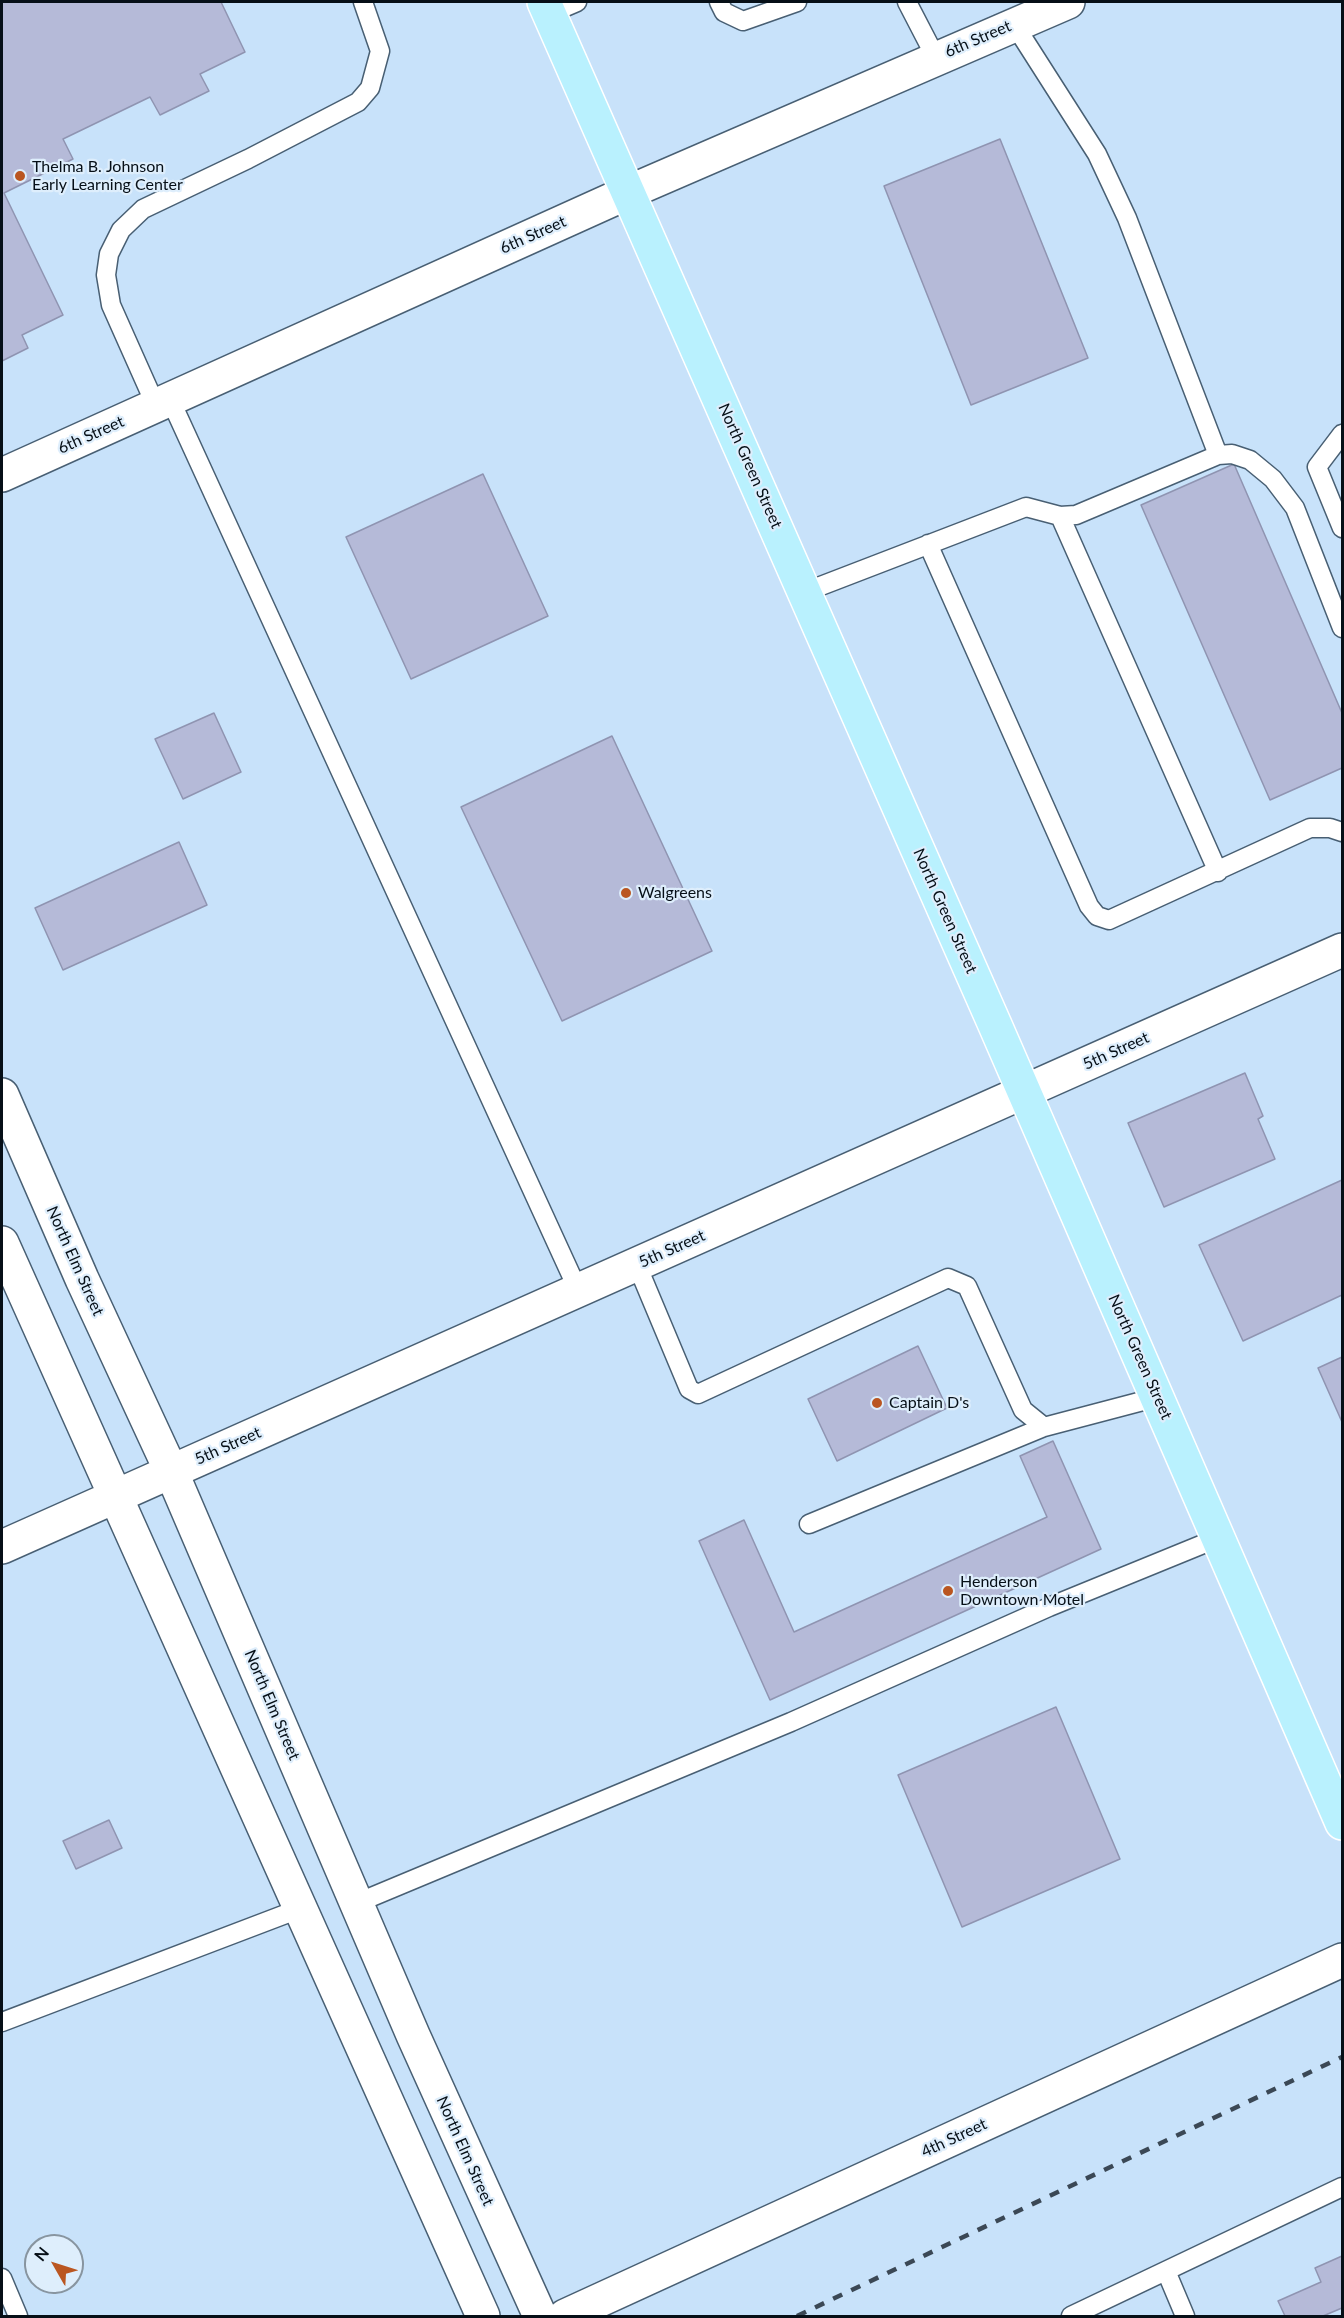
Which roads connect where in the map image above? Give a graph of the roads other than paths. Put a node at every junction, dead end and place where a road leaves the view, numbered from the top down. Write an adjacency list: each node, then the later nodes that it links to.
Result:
1 (363, 2): 10 (lane)
2 (719, 2): 3 (lane)
3 (797, 2)
4 (908, 2): 8 (lane)
5 (1068, 2): 7 (street, 6th Street)
6 (557, 6): 9 (main road, North Green Street)
7 (1014, 24): 8 (street, 6th Street); 12 (lane)
8 (936, 58): 9 (street, 6th Street)
9 (629, 192): 10 (street, 6th Street); 17 (main road, North Green Street)
10 (163, 402): 13 (street, 6th Street); 26 (lane)
11 (1342, 434): 15 (lane)
12 (1218, 456): 14 (lane); 18 (lane)
13 (2, 475)
14 (1060, 516): 16 (lane); 20 (lane)
15 (1342, 528)
16 (928, 544): 17 (lane); 20 (lane)
17 (805, 592): 22 (main road, North Green Street)
18 (1342, 628)
19 (1342, 832): 20 (lane)
20 (1218, 872)
21 (1342, 950): 22 (street, 5th Street)
22 (1025, 1093): 25 (street, 5th Street); 27 (main road, North Green Street)
23 (2, 1095): 29 (street, North Elm Street)
24 (2, 1243): 30 (street)
25 (637, 1264): 26 (street, 5th Street); 28 (lane)
26 (578, 1290): 29 (street, 5th Street)
27 (1158, 1397): 28 (lane); 32 (main road, North Green Street)
28 (1044, 1427): 31 (lane)
29 (171, 1471): 30 (street, 5th Street); 35 (street, North Elm Street)
30 (114, 1496): 33 (street, 5th Street); 36 (street)
31 (809, 1524)
32 (1218, 1538): 34 (main road, North Green Street); 35 (lane)
33 (2, 1546)
34 (1342, 1823)
35 (357, 1903): 44 (street, North Elm Street)
36 (299, 1909): 38 (lane); 43 (street)
37 (1342, 1960): 45 (street, 4th Street)
38 (2, 2022)
39 (1342, 2187): 40 (lane)
40 (1166, 2271): 46 (lane); 47 (lane)
41 (2, 2278): 42 (lane)
42 (18, 2316)
43 (483, 2316)
44 (540, 2316)
45 (565, 2316)
46 (1071, 2316)
47 (1185, 2316)

